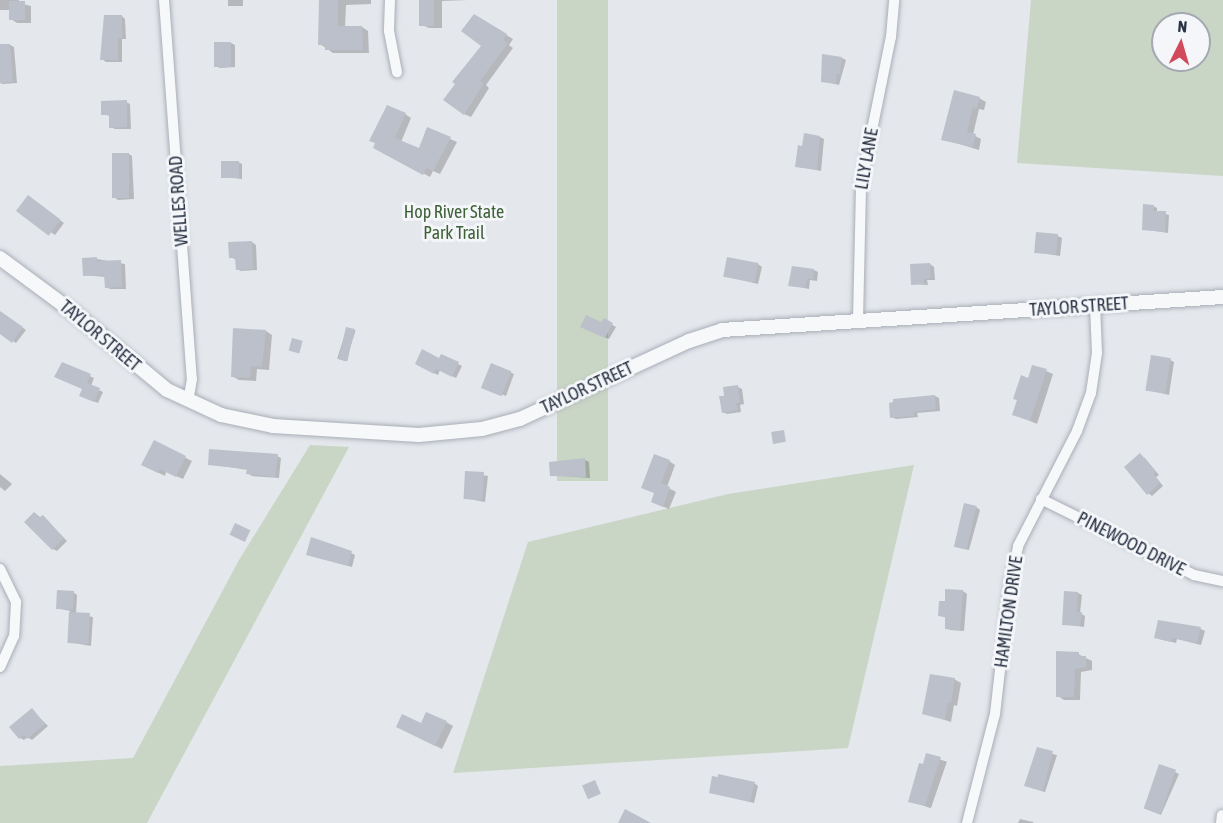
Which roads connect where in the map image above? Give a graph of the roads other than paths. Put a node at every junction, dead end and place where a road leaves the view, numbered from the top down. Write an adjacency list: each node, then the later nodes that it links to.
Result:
1 (164, 0): 9 (street, WELLES ROAD)
2 (390, 0): 4 (street)
3 (894, 0): 8 (street, LILY LANE)
4 (397, 72)
5 (0, 258): 9 (street, TAYLOR STREET)
6 (1223, 297): 7 (street, TAYLOR STREET)
7 (1095, 306): 8 (street, TAYLOR STREET); 10 (street, HAMILTON DRIVE)
8 (858, 320): 9 (street, TAYLOR STREET)
9 (188, 401)
10 (1041, 499): 12 (street, PINEWOOD DRIVE); 14 (street, HAMILTON DRIVE)
11 (0, 569): 13 (street)
12 (1223, 581)
13 (0, 667)
14 (967, 823)

